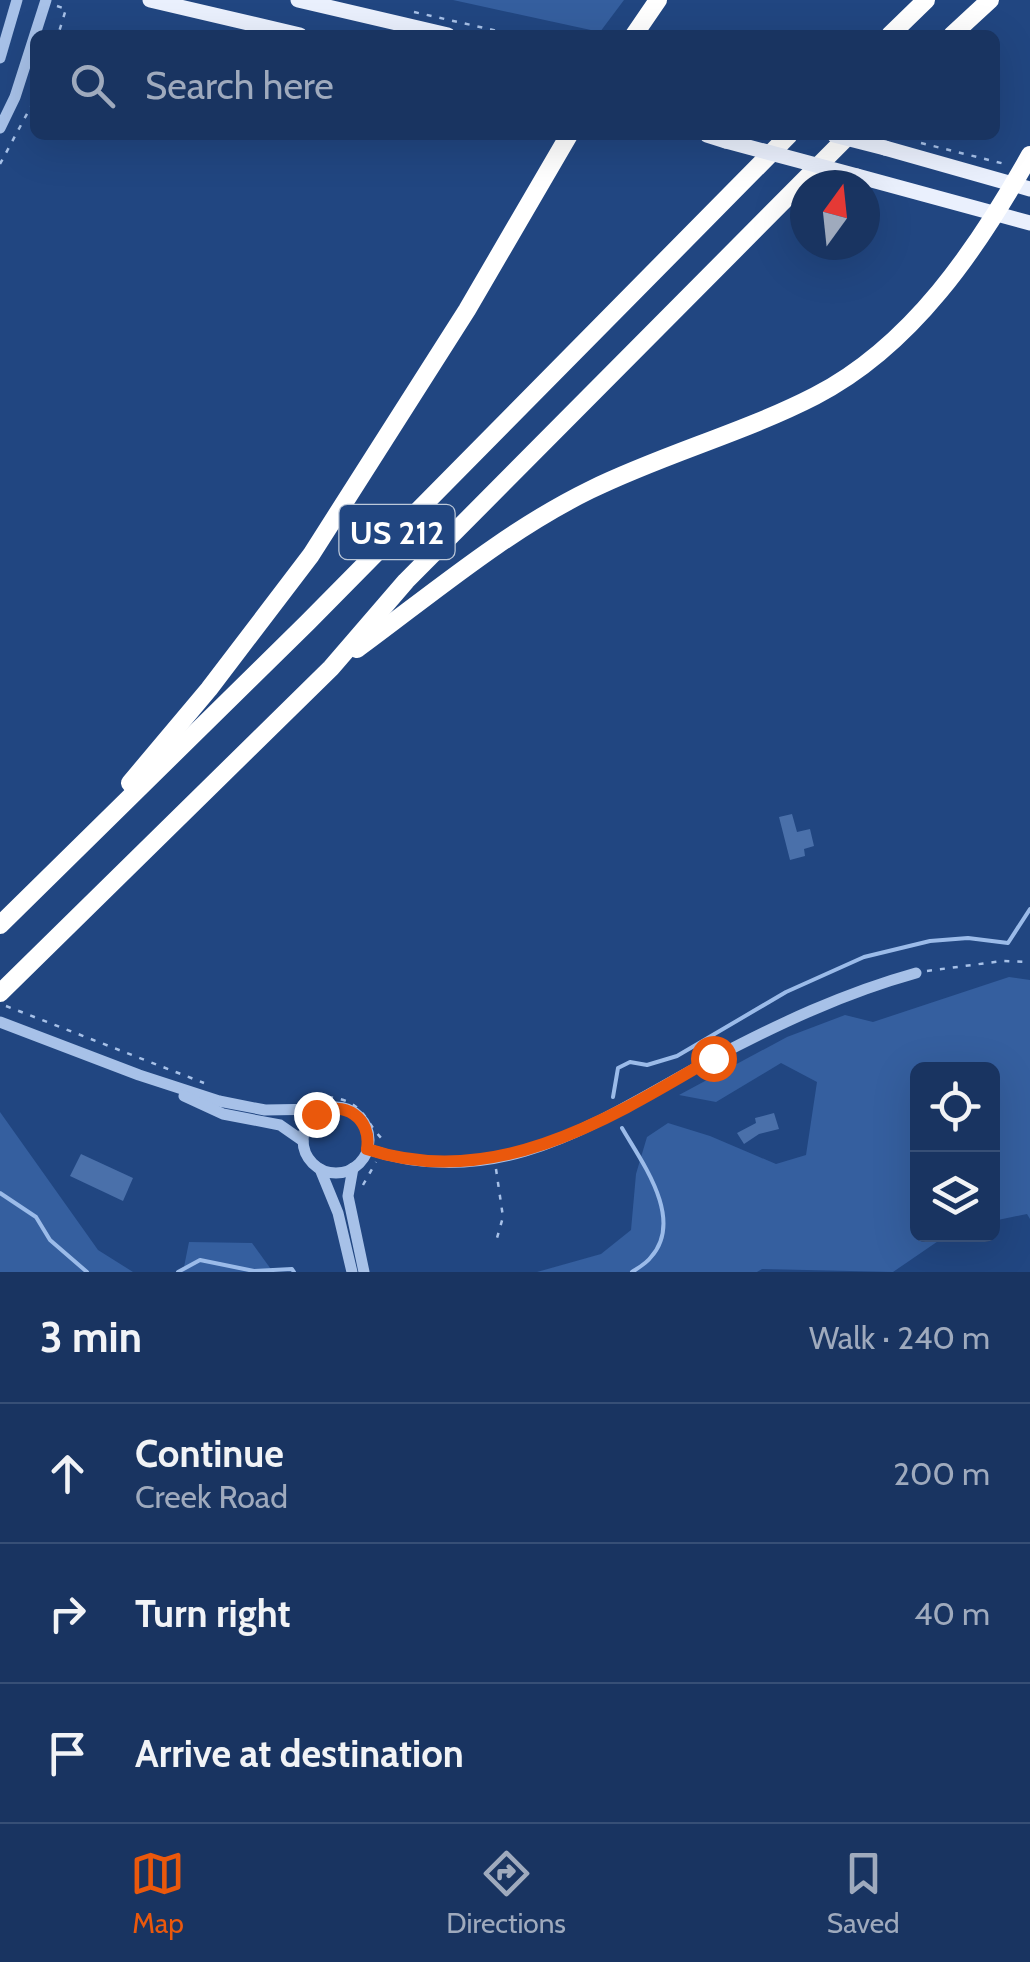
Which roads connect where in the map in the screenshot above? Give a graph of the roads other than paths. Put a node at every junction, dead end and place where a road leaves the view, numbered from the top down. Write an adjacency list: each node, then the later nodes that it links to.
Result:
1 (17, 0): 15 (street)
2 (46, 0): 8 (street)
3 (150, 0): 9 (main road)
4 (298, 0): 10 (main road)
5 (658, 0): 11 (highway)
6 (926, 0): 12 (highway)
7 (990, 0): 13 (highway)
8 (36, 30)
9 (279, 30)
10 (427, 30)
11 (637, 30)
12 (895, 30)
13 (957, 30)
14 (30, 50): 16 (street)
15 (0, 58)
16 (0, 128)
17 (566, 140): 27 (highway)
18 (726, 140): 24 (main road, bridge)
19 (785, 140): 27 (highway, US 212)
20 (844, 140): 26 (highway, US 212)
21 (854, 140): 23 (main road, bridge)
22 (1030, 154): 23 (highway)
23 (1022, 187): 24 (highway)
24 (994, 214): 25 (main road); 26 (highway)
25 (1030, 223)
26 (331, 668): 30 (highway, US 212)
27 (72, 854): 28 (highway, US 212)
28 (0, 925)
29 (916, 973): 35 (street)
30 (0, 993)
31 (0, 1022): 32 (street)
32 (139, 1075): 33 (street); 34 (street)
33 (325, 1109): 34 (street); 35 (street)
34 (303, 1141): 37 (street)
35 (367, 1149): 36 (street)
36 (353, 1168): 37 (street); 39 (street)
37 (320, 1169): 38 (street)
38 (352, 1272)
39 (364, 1272)

